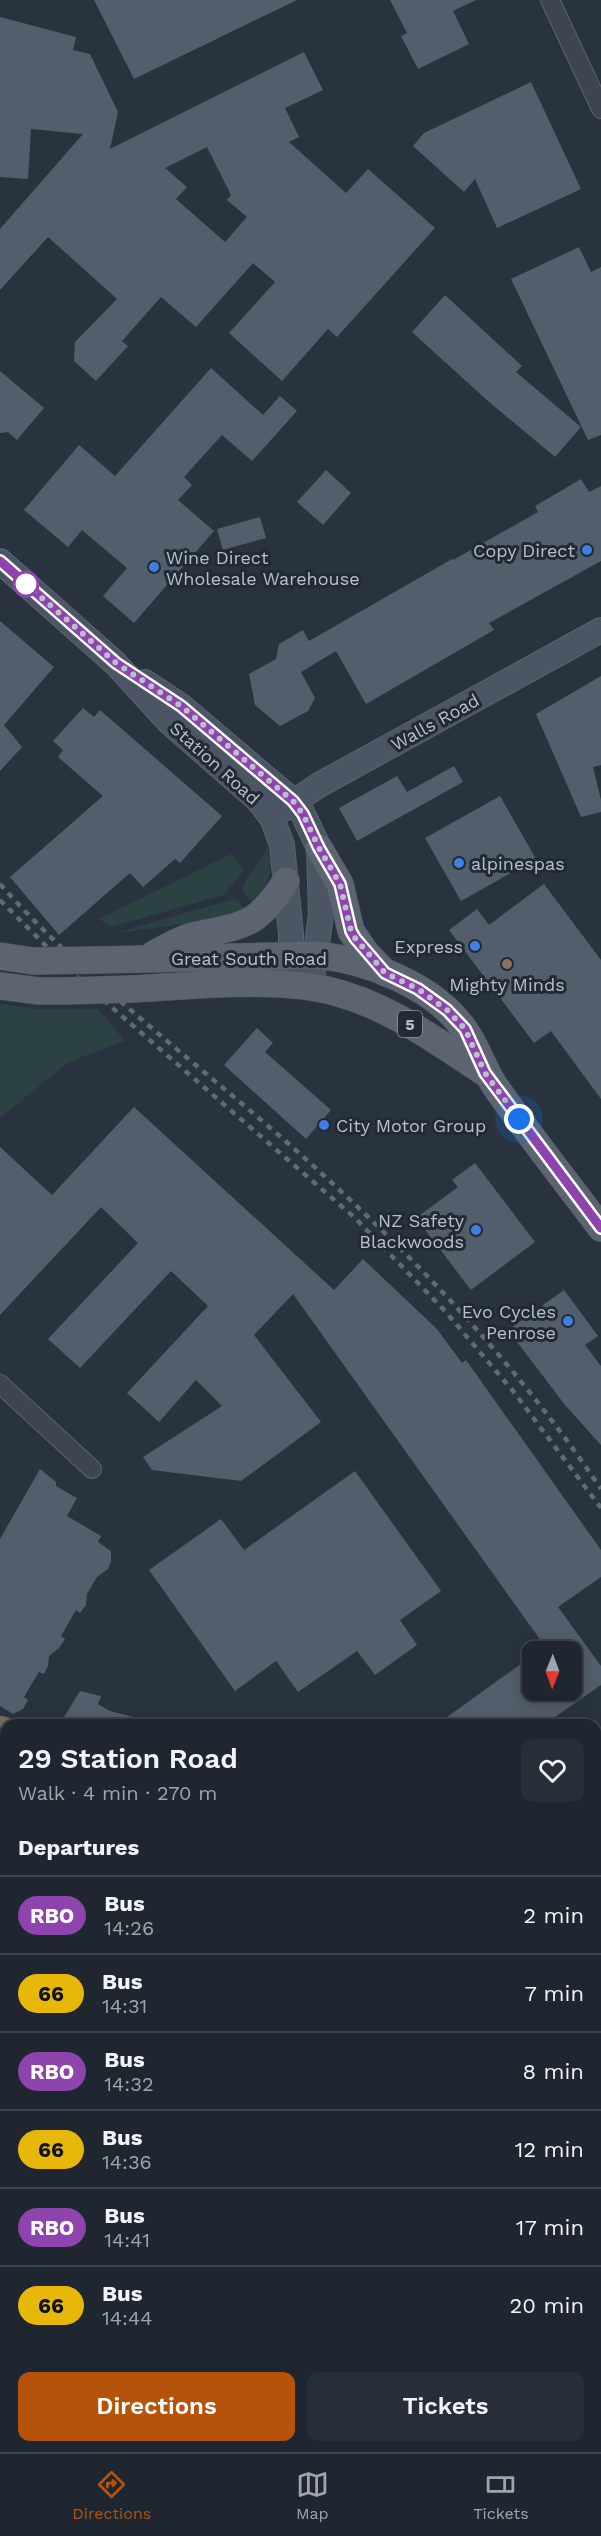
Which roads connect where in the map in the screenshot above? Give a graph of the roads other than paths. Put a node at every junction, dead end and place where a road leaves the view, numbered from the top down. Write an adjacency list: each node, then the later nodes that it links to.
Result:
1 (550, 0): 2 (street)
2 (601, 109)
3 (0, 561): 5 (main road, Station Road)
4 (601, 630): 6 (main road, Walls Road)
5 (116, 663): 6 (main road, Station Road); 7 (main road, Station Road)
6 (293, 801): 7 (main road, Walls Road); 8 (main road, Station Road)
7 (272, 818): 9 (main road, Station Road)
8 (319, 848): 10 (main road, Station Road); 13 (main road)
9 (286, 881): 10 (main road, Station Road); 12 (main road)
10 (304, 955): 12 (main road, Great South Road / 5); 13 (main road, Great South Road / 5); 15 (main road, Station Road)
11 (0, 956): 12 (main road, Great South Road / 5, bridge)
12 (145, 958)
13 (385, 973): 16 (main road, Great South Road / 5)
14 (0, 986): 15 (main road, Great South Road / 5, bridge)
15 (299, 986): 16 (main road, Great South Road / 5)
16 (485, 1073): 17 (main road, Great South Road / 5)
17 (601, 1228)
18 (0, 1384): 19 (street)
19 (92, 1469)

